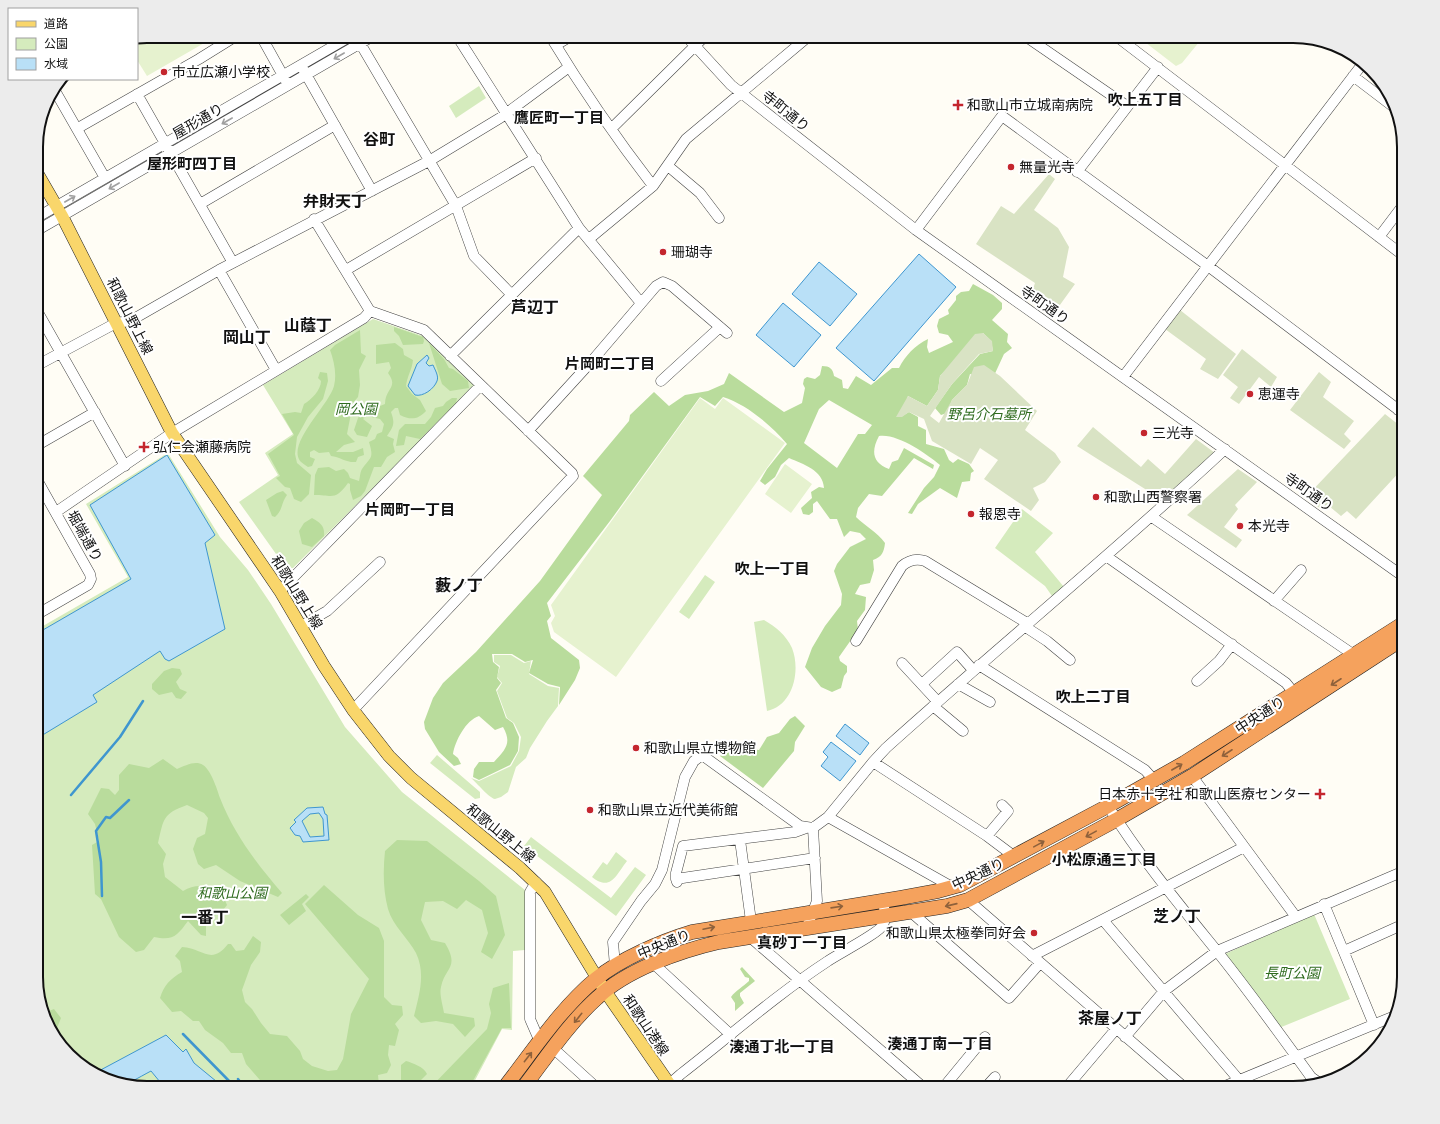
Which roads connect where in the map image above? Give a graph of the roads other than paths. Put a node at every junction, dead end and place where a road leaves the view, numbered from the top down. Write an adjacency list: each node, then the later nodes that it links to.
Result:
1 (224, 43): 25 (street)
2 (265, 43): 19 (street)
3 (339, 43): 15 (street, 屋形通り)
4 (354, 43): 20 (street, 屋形通り, one-way to 20)
5 (360, 43): 35 (street)
6 (462, 43): 28 (street)
7 (559, 43): 13 (street)
8 (692, 43): 14 (street, 寺町通り)
9 (697, 43): 14 (street)
10 (798, 43): 23 (street)
11 (1035, 43): 27 (street)
12 (1125, 43): 17 (street)
13 (556, 45): 16 (street)
14 (694, 46): 23 (street, 寺町通り); 31 (street)
15 (300, 65): 19 (street, 屋形通り); 20 (street)
16 (569, 67): 28 (street); 31 (street)
17 (1158, 67): 27 (street); 36 (street)
18 (1360, 67): 21 (street)
19 (283, 75): 22 (street); 32 (street, 屋形通り)
20 (306, 75): 22 (street, 屋形通り); 29 (street)
21 (1353, 76): 26 (street); 36 (street)
22 (288, 85): 33 (street, 屋形通り, one-way to 33)
23 (741, 93): 37 (street); 52 (street, 寺町通り)
24 (57, 94): 30 (street)
25 (137, 94): 30 (street); 32 (street)
26 (1386, 101)
27 (1128, 106): 38 (street)
28 (507, 112): 34 (street); 35 (street)
29 (335, 125): 42 (street); 43 (street)
30 (78, 128): 39 (street)
31 (612, 128): 41 (street)
32 (166, 144): 33 (street); 39 (street, 屋形通り)
33 (171, 153): 43 (street); 45 (street, 屋形通り, one-way to 45)
34 (536, 158): 44 (street); 51 (street)
35 (429, 160): 42 (street); 44 (street)
36 (1286, 165): 53 (street); 57 (street)
37 (668, 166): 41 (street); 48 (street)
38 (1077, 172): 52 (street); 57 (street)
39 (105, 178): 45 (street, 屋形通り, one-way to 39)
40 (43, 183): 45 (main road, 和歌山野上線)
41 (653, 186): 54 (street)
42 (372, 191): 49 (street)
43 (200, 204): 56 (street)
44 (456, 206): 59 (street); 60 (street)
45 (60, 211): 47 (street, 屋形通り); 50 (street, 屋形通り); 64 (main road, 和歌山野上線)
46 (1397, 213): 53 (street)
47 (43, 216)
48 (718, 218)
49 (314, 219): 56 (street); 59 (street)
50 (43, 225)
51 (579, 228): 54 (street); 60 (street)
52 (916, 230): 69 (street, 寺町通り)
53 (1379, 237): 55 (street)
54 (589, 239): 61 (street)
55 (1397, 251)
56 (233, 263): 58 (street)
57 (1208, 266): 69 (street); 72 (street)
58 (219, 270): 64 (street); 68 (street)
59 (346, 270): 62 (street)
60 (512, 295): 66 (street)
61 (641, 303): 70 (street); 74 (street)
62 (370, 311): 66 (street); 68 (street)
63 (43, 321): 65 (street)
64 (116, 323): 65 (street); 75 (main road, 和歌山野上線)
65 (61, 352): 67 (street); 73 (street)
66 (450, 356): 71 (street)
67 (43, 362)
68 (276, 370): 75 (street)
69 (1123, 377): 77 (street, 寺町通り)
70 (661, 381)
71 (480, 386): 74 (street); 86 (street)
72 (1397, 404)
73 (95, 412): 76 (street); 78 (street)
74 (528, 431): 105 (street)
75 (172, 433): 78 (street); 86 (main road, 和歌山野上線)
76 (43, 442)
77 (1225, 450): 81 (street); 85 (street, 寺町通り)
78 (125, 466): 80 (street)
79 (43, 490): 80 (street)
80 (56, 512): 88 (street, 堀端通り)
81 (1152, 518): 82 (street); 87 (street)
82 (1106, 556): 89 (street); 94 (street)
83 (380, 562): 90 (street)
84 (1301, 570): 87 (street)
85 (1397, 572)
86 (280, 591): 90 (main road, 和歌山野上線)
87 (1274, 601): 96 (street)
88 (43, 611)
89 (1026, 625): 92 (street); 95 (street); 98 (street)
90 (301, 626): 105 (main road, 和歌山野上線)
91 (1397, 629): 96 (highway, 中央通り)
92 (856, 641)
93 (1397, 641): 96 (highway, 中央通り)
94 (1232, 644): 99 (street); 102 (street)
95 (1070, 660)
96 (1357, 660): 102 (highway, 中央通り)
97 (902, 663): 100 (street)
98 (976, 667): 100 (street); 101 (street); 109 (street)
99 (1197, 681)
100 (922, 684): 104 (street)
101 (958, 684): 103 (street); 104 (street)
102 (1298, 698): 108 (highway, 中央通り, one-way to 108); 109 (highway, 中央通り, one-way to 102)
103 (990, 702)
104 (936, 704): 106 (street); 107 (street)
105 (353, 710): 122 (main road, 和歌山野上線)
106 (963, 731)
107 (873, 762): 112 (street); 115 (street)
108 (1192, 776): 113 (highway, 中央通り); 117 (street)
109 (1154, 780): 111 (highway, 中央通り)
110 (1002, 805): 115 (street)
111 (1108, 806): 113 (street); 118 (highway, 中央通り, one-way to 111)
112 (828, 817): 114 (street); 123 (street)
113 (1116, 820): 124 (street); 125 (highway, 中央通り, one-way to 125)
114 (810, 828): 116 (street); 119 (street); 141 (street)
115 (987, 836): 118 (street)
116 (740, 840): 120 (street); 120 (street)
117 (1244, 847): 124 (street); 131 (street)
118 (1015, 857): 123 (highway, 中央通り)
119 (815, 858): 120 (street); 128 (street)
120 (744, 868): 133 (street)
121 (1397, 873): 127 (street)
122 (536, 882): 142 (main road, 和歌山野上線); 152 (street)
123 (954, 888): 126 (highway, 中央通り)
124 (1165, 888): 132 (street); 137 (street)
125 (968, 900): 129 (highway, 中央通り, one-way to 129); 139 (street)
126 (883, 901): 128 (highway, 中央通り, one-way to 126); 130 (street)
127 (1324, 904): 131 (street); 138 (street)
128 (812, 911): 133 (highway, 中央通り); 134 (street)
129 (910, 912): 130 (highway, 中央通り); 139 (street)
130 (885, 916): 134 (highway, 中央通り); 143 (street)
131 (1296, 917): 137 (street)
132 (1103, 920): 139 (street); 144 (street)
133 (751, 921): 141 (highway, 中央通り, one-way to 133)
134 (807, 927): 136 (highway, 中央通り)
135 (1397, 927): 138 (street)
136 (750, 937): 140 (highway, 中央通り); 143 (street)
137 (1217, 951): 144 (street); 154 (street)
138 (1344, 951): 147 (street)
139 (1036, 960): 148 (street)
140 (654, 964): 145 (highway, 中央通り); 149 (street)
141 (615, 966): 142 (highway, 中央通り)
142 (597, 978): 145 (main road, 和歌山港線); 152 (highway, 中央通り)
143 (800, 981): 149 (street); 163 (street)
144 (1164, 990): 151 (street); 157 (street)
145 (605, 991): 153 (highway, 中央通り, one-way to 153); 161 (main road, 和歌山港線)
146 (1388, 1019): 147 (street)
147 (1374, 1025): 154 (street)
148 (1116, 1029): 151 (street); 166 (street)
149 (731, 1035): 162 (street)
150 (985, 1037): 164 (street)
151 (1124, 1037): 167 (street)
152 (540, 1042): 158 (highway, 中央通り, one-way to 152)
153 (554, 1049): 159 (highway, 中央通り); 160 (street)
154 (1296, 1056): 156 (street); 157 (street)
155 (994, 1077): 165 (street)
156 (1314, 1078)
157 (1239, 1080)
158 (509, 1081)
159 (529, 1081)
160 (589, 1081)
161 (665, 1081)
162 (676, 1081)
163 (916, 1081)
164 (948, 1081)
165 (991, 1081)
166 (1072, 1081)
167 (1177, 1081)

